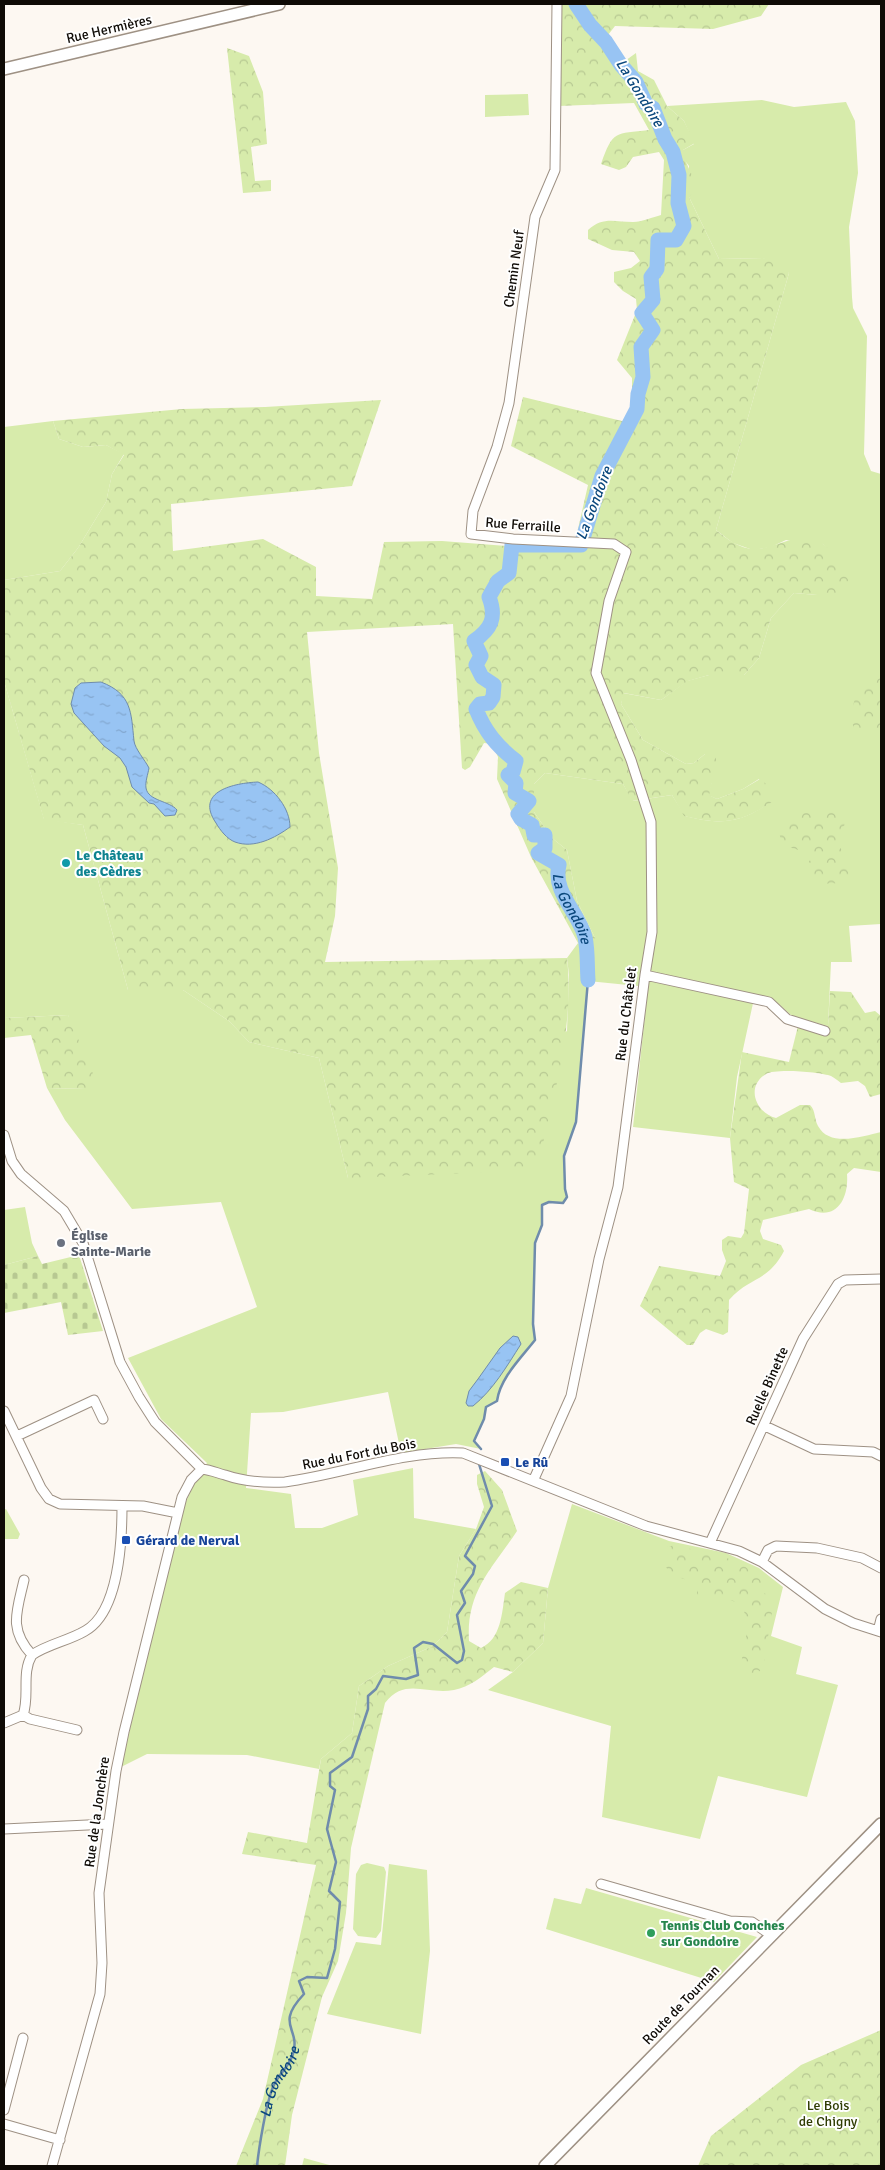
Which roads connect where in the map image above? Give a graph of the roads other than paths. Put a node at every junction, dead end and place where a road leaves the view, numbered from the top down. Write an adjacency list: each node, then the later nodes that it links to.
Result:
1 (279, 4): 3 (main road, Rue Hermières)
2 (557, 4): 4 (street, Chemin Neuf)
3 (4, 69)
4 (471, 534): 5 (street, Rue Ferraille)
5 (626, 552): 6 (street, Rue du Châtelet)
6 (644, 975): 7 (street); 16 (street, Rue du Châtelet)
7 (825, 1031)
8 (4, 1135): 15 (street)
9 (881, 1280): 12 (street, Ruelle Binette)
10 (4, 1411): 13 (street)
11 (103, 1418): 13 (street)
12 (765, 1426): 14 (street); 19 (street, Ruelle Binette)
13 (17, 1436): 17 (street)
14 (881, 1456)
15 (202, 1469): 16 (street, Rue du Fort du Bois); 18 (street, Rue de la Jonchère)
16 (534, 1480): 19 (street, Rue du Fort du Bois)
17 (122, 1506): 18 (street); 25 (street)
18 (178, 1514): 29 (street, Rue de la Jonchère)
19 (710, 1544): 20 (street, Rue du Fort du Bois)
20 (762, 1562): 21 (street); 24 (street, Rue du Fort du Bois)
21 (881, 1568)
22 (24, 1580): 25 (street)
23 (881, 1620): 24 (street)
24 (880, 1631)
25 (32, 1655): 26 (street)
26 (23, 1715): 27 (street); 28 (street)
27 (4, 1722)
28 (77, 1730)
29 (108, 1824): 31 (street); 37 (street, Rue de la Jonchère)
30 (881, 1824): 33 (main road, Route de Tournan)
31 (4, 1829)
32 (601, 1884): 33 (street)
33 (771, 1935): 39 (main road, Route de Tournan)
34 (23, 2038): 35 (street)
35 (4, 2110)
36 (4, 2124): 37 (street)
37 (60, 2140): 38 (street, Rue de la Jonchère)
38 (52, 2166)
39 (545, 2166)

